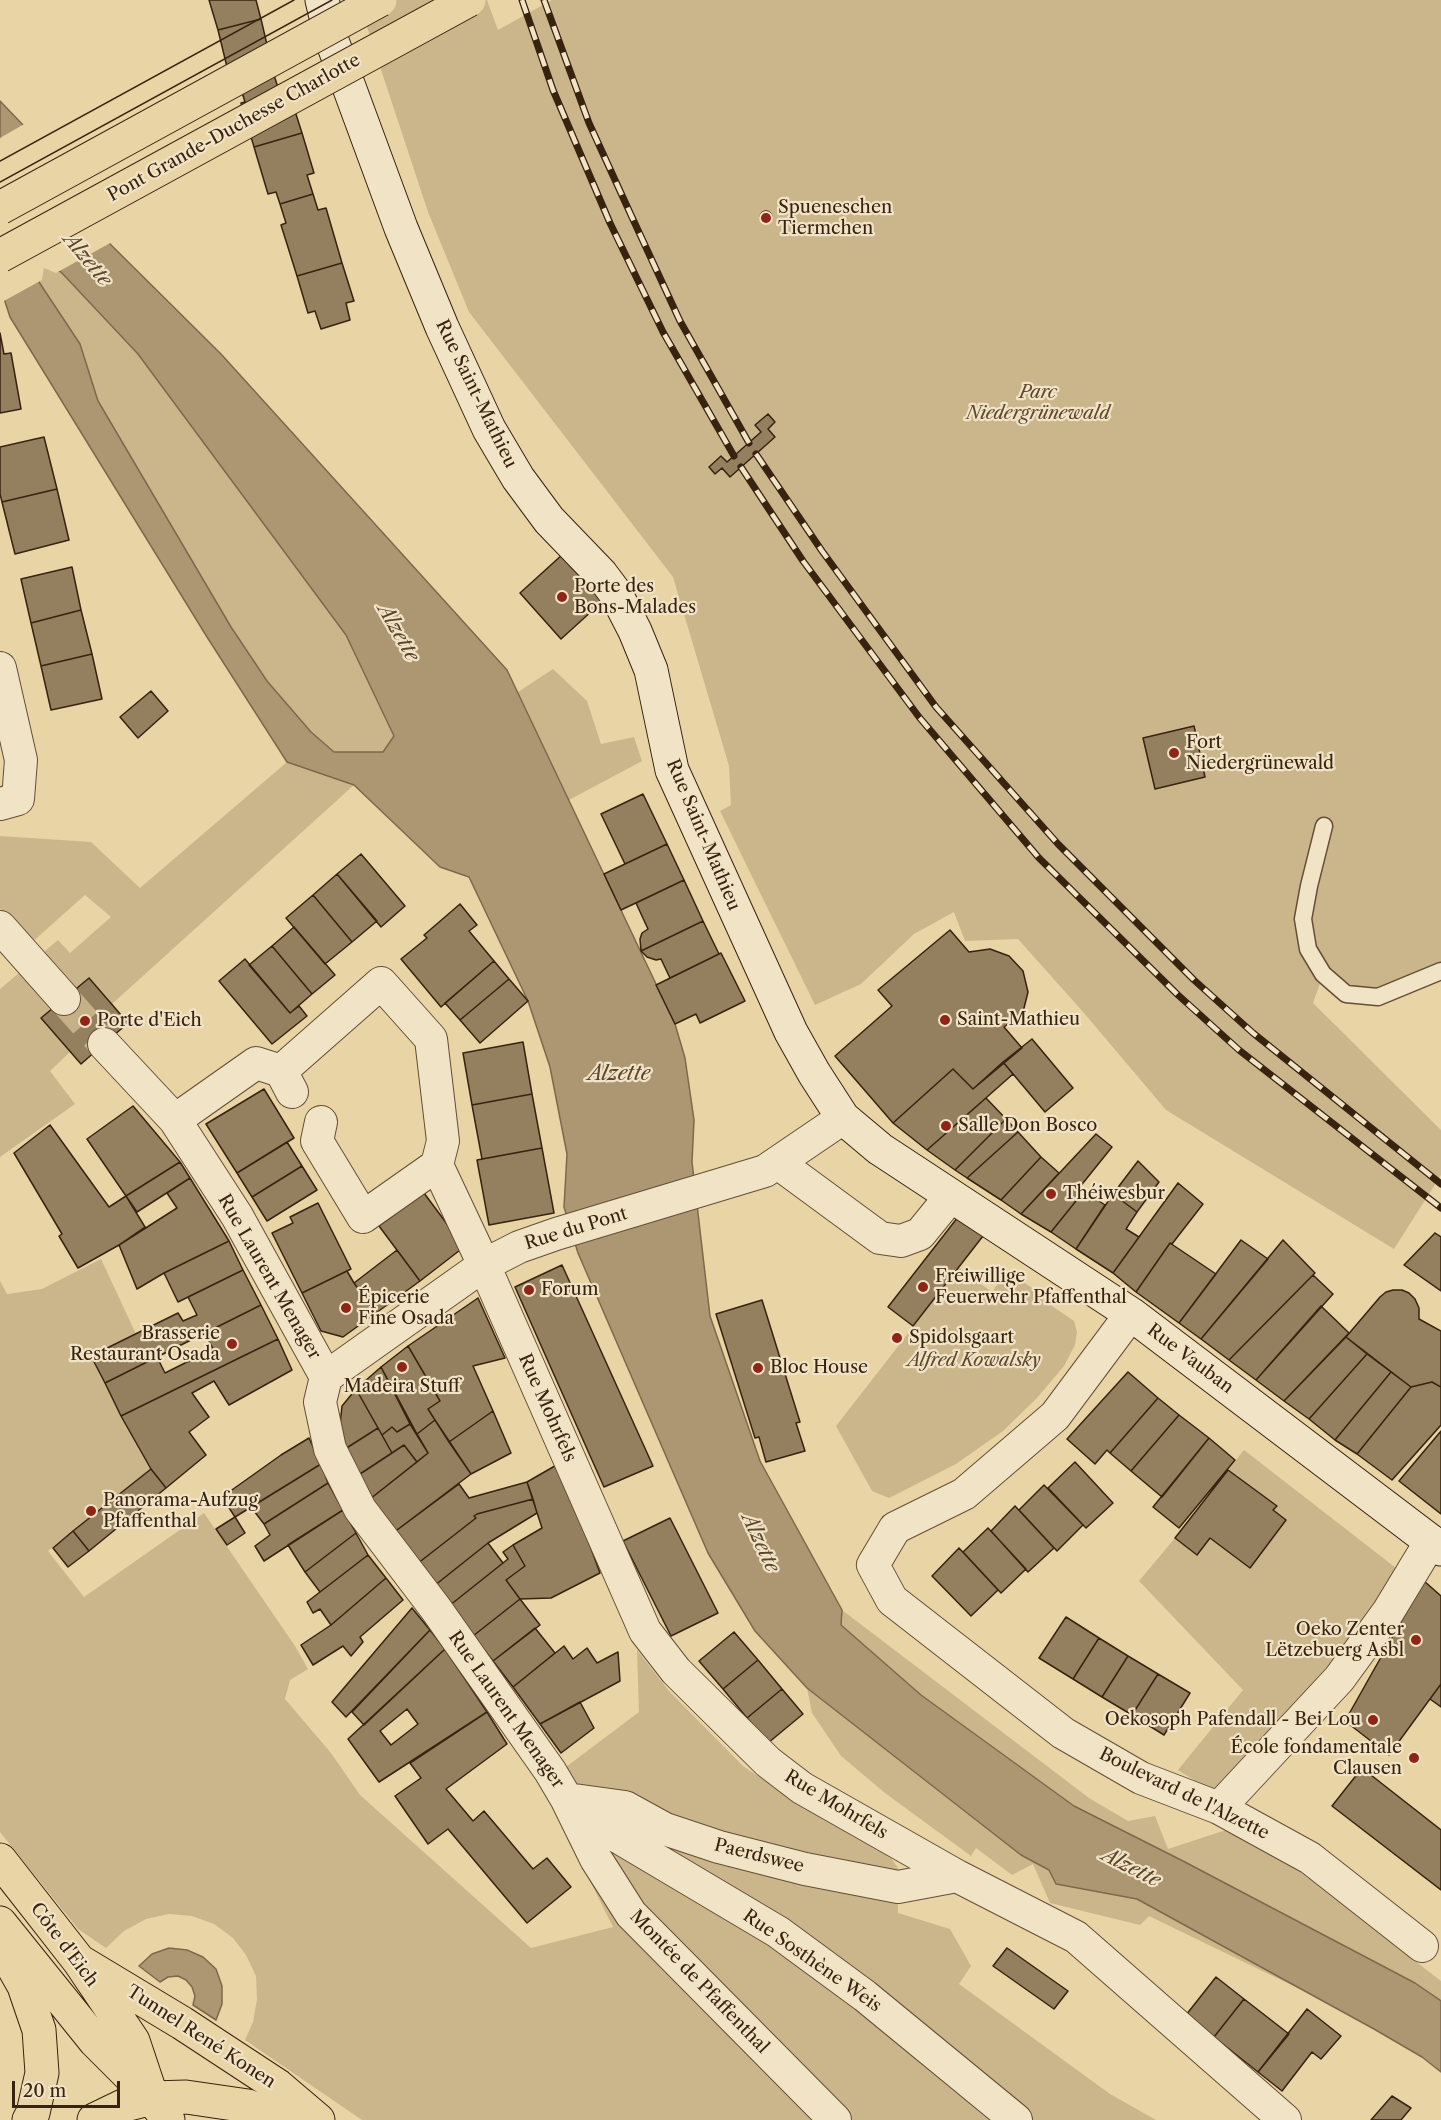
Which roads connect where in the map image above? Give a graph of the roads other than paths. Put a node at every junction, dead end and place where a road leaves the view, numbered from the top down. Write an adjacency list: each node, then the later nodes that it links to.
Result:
1 (322, 0): 13 (main road, Rue Saint-Mathieu)
2 (380, 0): 4 (main road, bridge)
3 (469, 0): 5 (main road, Pont Grande-Duchesse Charlotte, bridge)
4 (0, 208)
5 (0, 256)
6 (0, 668): 7 (street)
7 (0, 804)
8 (1324, 826): 10 (lane)
9 (0, 927): 11 (street)
10 (1441, 971)
11 (64, 999)
12 (104, 1044): 14 (street, Rue Laurent Menager)
13 (843, 1118): 16 (street, Rue du Pont); 18 (main road, Rue Vauban)
14 (175, 1120): 17 (street); 21 (street, Rue Laurent Menager)
15 (321, 1122): 17 (street)
16 (778, 1163): 18 (street); 19 (street, Rue du Pont)
17 (437, 1165): 19 (street, Rue Mohrfels)
18 (951, 1196): 20 (main road, Rue Vauban)
19 (484, 1265): 21 (street, Rue du Pont); 26 (street, Rue Mohrfels)
20 (1131, 1314): 22 (main road, Rue Vauban); 24 (street, Boulevard de l'Alzette)
21 (323, 1389): 23 (street, Rue Laurent Menager)
22 (1436, 1545): 24 (street)
23 (566, 1798): 26 (street, Paerdswee); 36 (street, Montée de Pfaffenthal); 37 (street, Rue Sosthène Weis)
24 (1219, 1808): 29 (street, Boulevard de l'Alzette)
25 (0, 1860): 30 (main road, Côte d'Eich)
26 (957, 1876): 38 (street, Rue Mohrfels)
27 (0, 1923): 31 (main road, Côte d'Eich)
28 (0, 1945): 32 (main road)
29 (1422, 1946)
30 (79, 1961): 31 (main road, Côte d'Eich); 35 (main road, Tunnel René Konen)
31 (160, 2109): 33 (main road, Tunnel René Konen); 34 (main road, Tunnel René Konen)
32 (29, 2120)
33 (94, 2120)
34 (276, 2120)
35 (318, 2120)
36 (835, 2120)
37 (1016, 2120)
38 (1285, 2120)

